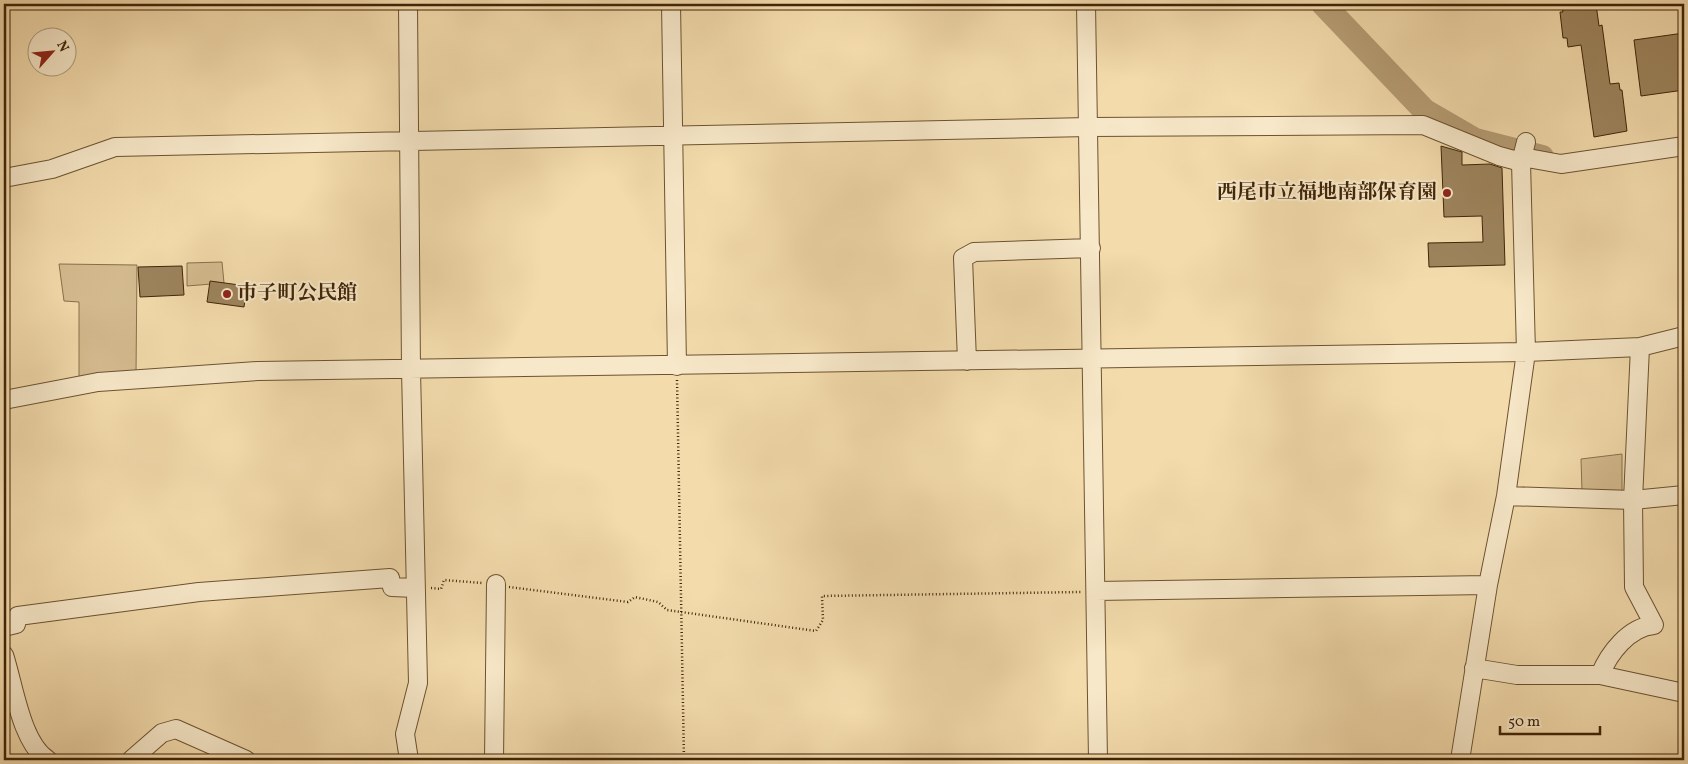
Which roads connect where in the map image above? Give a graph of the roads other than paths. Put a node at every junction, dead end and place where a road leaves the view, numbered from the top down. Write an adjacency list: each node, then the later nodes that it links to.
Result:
1 (408, 4): 6 (street)
2 (671, 4): 5 (street)
3 (1086, 4): 4 (street)
4 (1089, 127): 5 (street); 8 (street); 10 (street)
5 (673, 135): 6 (street); 16 (street)
6 (409, 139): 9 (street); 17 (street)
7 (1684, 146): 8 (street)
8 (1523, 154): 13 (street)
9 (4, 178)
10 (1091, 248): 14 (street); 15 (street)
11 (1684, 336): 12 (street)
12 (1640, 347): 13 (street); 21 (street)
13 (1526, 352): 14 (street); 20 (street)
14 (1093, 359): 15 (street); 25 (street)
15 (967, 361): 16 (street)
16 (677, 366): 17 (street)
17 (411, 370): 18 (street); 24 (street)
18 (4, 400)
19 (1684, 494): 21 (street)
20 (1506, 496): 21 (street); 23 (street)
21 (1633, 500): 29 (street)
22 (496, 584): 35 (street)
23 (1488, 584): 25 (street); 28 (street)
24 (415, 588): 26 (street); 34 (street)
25 (1096, 591): 36 (street)
26 (4, 627)
27 (4, 655): 31 (street)
28 (1474, 668): 29 (street); 37 (street)
29 (1600, 675): 30 (street)
30 (1684, 693)
31 (48, 760)
32 (131, 760): 33 (street)
33 (246, 760)
34 (409, 760)
35 (494, 760)
36 (1098, 760)
37 (1460, 760)

